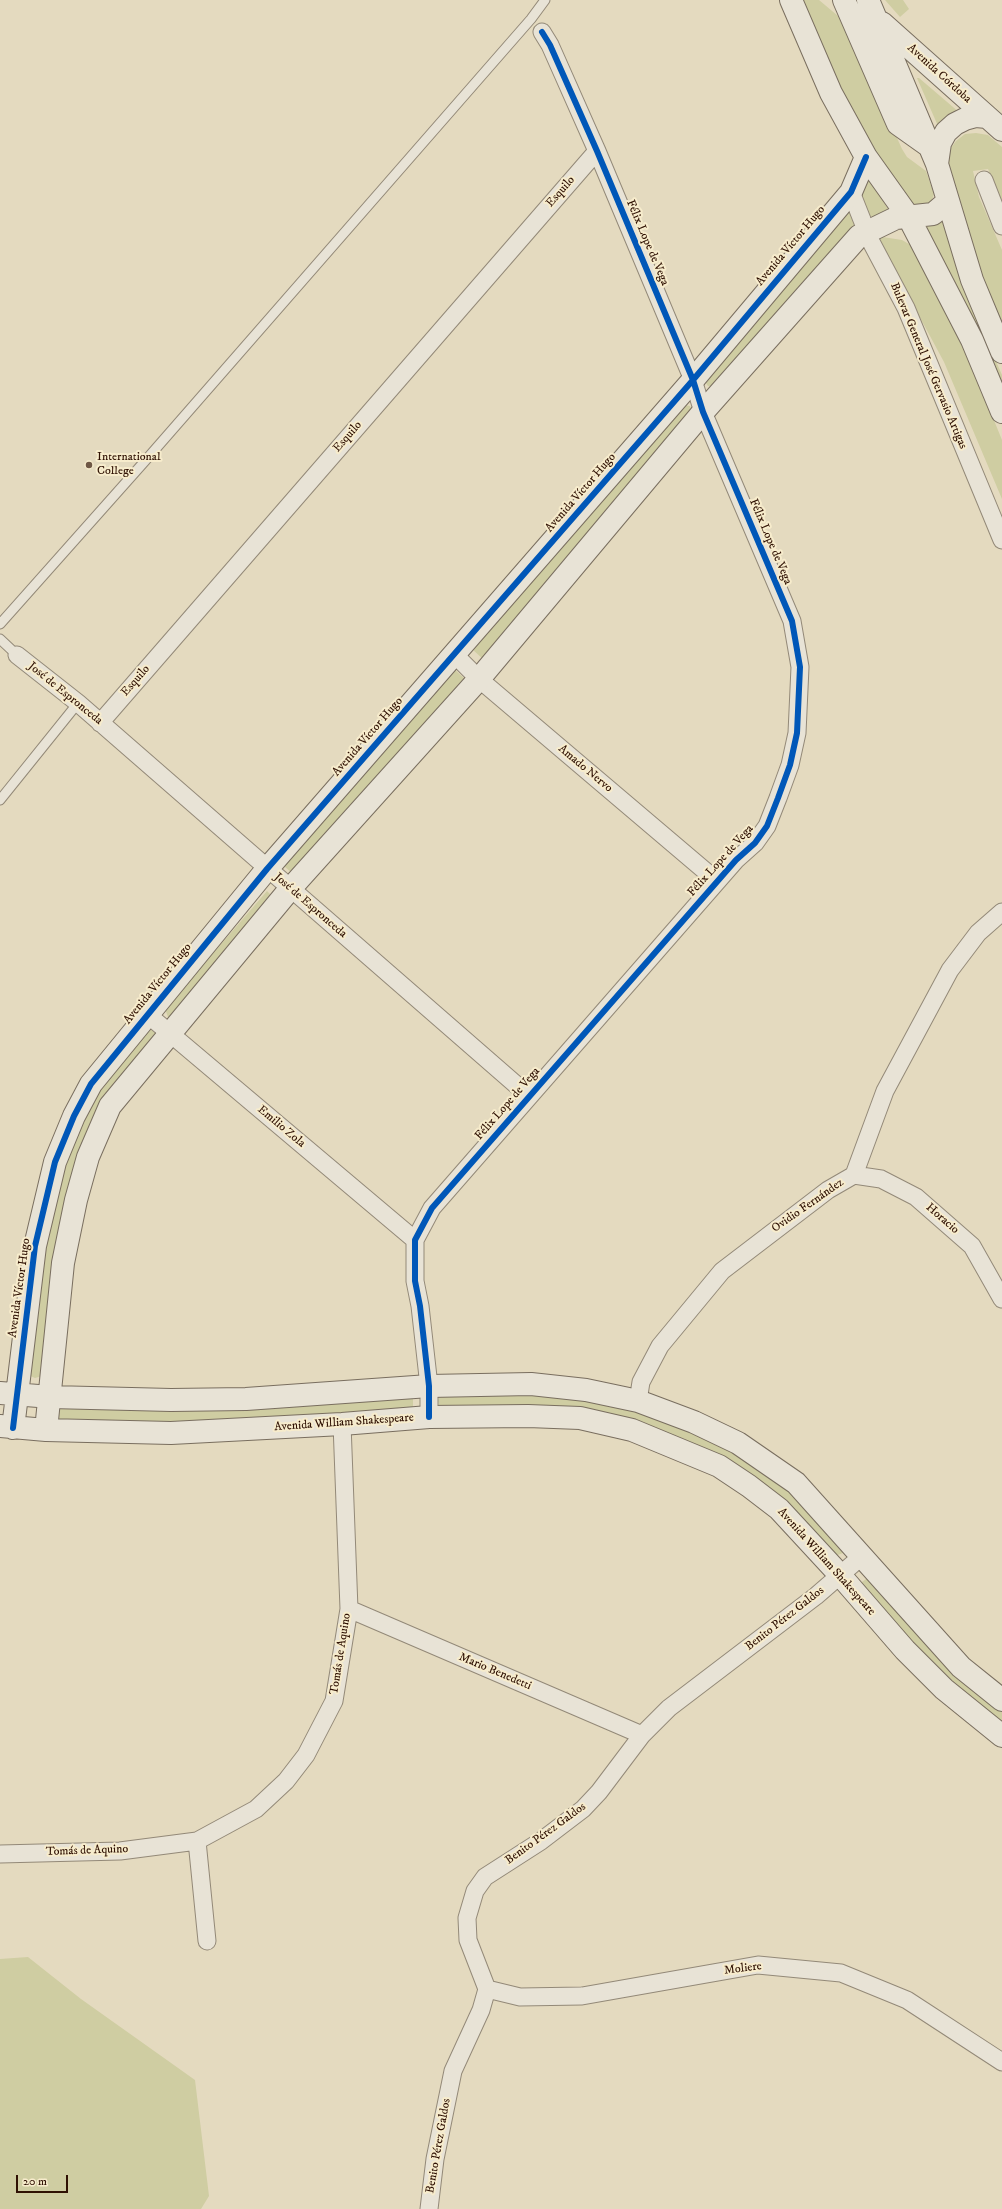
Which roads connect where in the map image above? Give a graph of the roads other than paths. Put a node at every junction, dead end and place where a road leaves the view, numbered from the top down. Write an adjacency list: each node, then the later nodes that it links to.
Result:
1 (545, 0): 5 (lane)
2 (791, 0): 10 (street)
3 (847, 1): 4 (street, Avenida Córdoba); 9 (street)
4 (872, 9): 7 (street, Avenida Córdoba); 9 (street)
5 (531, 19): 6 (lane); 22 (lane)
6 (542, 32): 8 (street, Félix Lope de Vega)
7 (994, 124): 9 (street)
8 (597, 151): 18 (street, Félix Lope de Vega); 28 (street, Esquilo)
9 (933, 155): 13 (street)
10 (866, 157): 12 (street, Avenida Víctor Hugo); 14 (street)
11 (984, 180): 15 (street)
12 (851, 192): 16 (street, Bulevar General José Gervasio Artigas); 18 (street, Avenida Víctor Hugo)
13 (947, 202): 14 (street); 17 (street)
14 (908, 216): 16 (street); 20 (street)
15 (1002, 226)
16 (867, 230): 19 (street); 21 (street, Bulevar General José Gervasio Artigas)
17 (1002, 352)
18 (693, 380): 19 (street, Félix Lope de Vega); 25 (street, Avenida Víctor Hugo)
19 (703, 412): 26 (street); 31 (street, Félix Lope de Vega)
20 (1002, 412)
21 (1002, 540)
22 (0, 624)
23 (0, 639): 24 (lane)
24 (17, 655): 27 (street, José de Espronceda)
25 (455, 656): 26 (street, Amado Nervo); 30 (street, Avenida Víctor Hugo)
26 (479, 679): 31 (street, Amado Nervo); 32 (street)
27 (78, 704): 28 (street, José de Espronceda); 29 (lane)
28 (100, 723): 30 (street, José de Espronceda)
29 (0, 800)
30 (267, 869): 32 (street, José de Espronceda); 34 (street, Avenida Víctor Hugo)
31 (717, 881): 36 (street, Félix Lope de Vega)
32 (290, 888): 35 (street); 36 (street, José de Espronceda)
33 (1002, 912): 37 (street, Ovidio Fernández)
34 (147, 1014): 35 (street, Emilio Zola); 41 (street, Avenida Víctor Hugo)
35 (169, 1033): 38 (street, Emilio Zola); 42 (street)
36 (529, 1096): 38 (street, Félix Lope de Vega)
37 (854, 1175): 39 (street, Horacio); 43 (street, Ovidio Fernández)
38 (415, 1240): 40 (street, Félix Lope de Vega)
39 (1002, 1299)
40 (428, 1386): 42 (street); 43 (street); 44 (street, Félix Lope de Vega)
41 (9, 1394): 42 (street); 46 (street, Avenida Víctor Hugo)
42 (51, 1397): 47 (street)
43 (638, 1401): 48 (street)
44 (429, 1418): 45 (street, Avenida William Shakespeare); 49 (street, Avenida William Shakespeare)
45 (342, 1424): 47 (street, Avenida William Shakespeare); 50 (street, Tomás de Aquino)
46 (7, 1427): 47 (street, Avenida William Shakespeare)
47 (46, 1430)
48 (862, 1556): 49 (street, Benito Pérez Galdos); 51 (street)
49 (840, 1575): 52 (street, Benito Pérez Galdos); 53 (street, Avenida William Shakespeare)
50 (349, 1609): 52 (street, Mario Benedetti); 54 (street, Tomás de Aquino)
51 (1002, 1700)
52 (642, 1735): 57 (street, Benito Pérez Galdos)
53 (1002, 1736)
54 (197, 1841): 55 (street, Tomás de Aquino); 56 (street)
55 (0, 1854)
56 (207, 1941)
57 (487, 1990): 58 (street, Moliere); 59 (street, Benito Pérez Galdos)
58 (1002, 2062)
59 (429, 2209)

